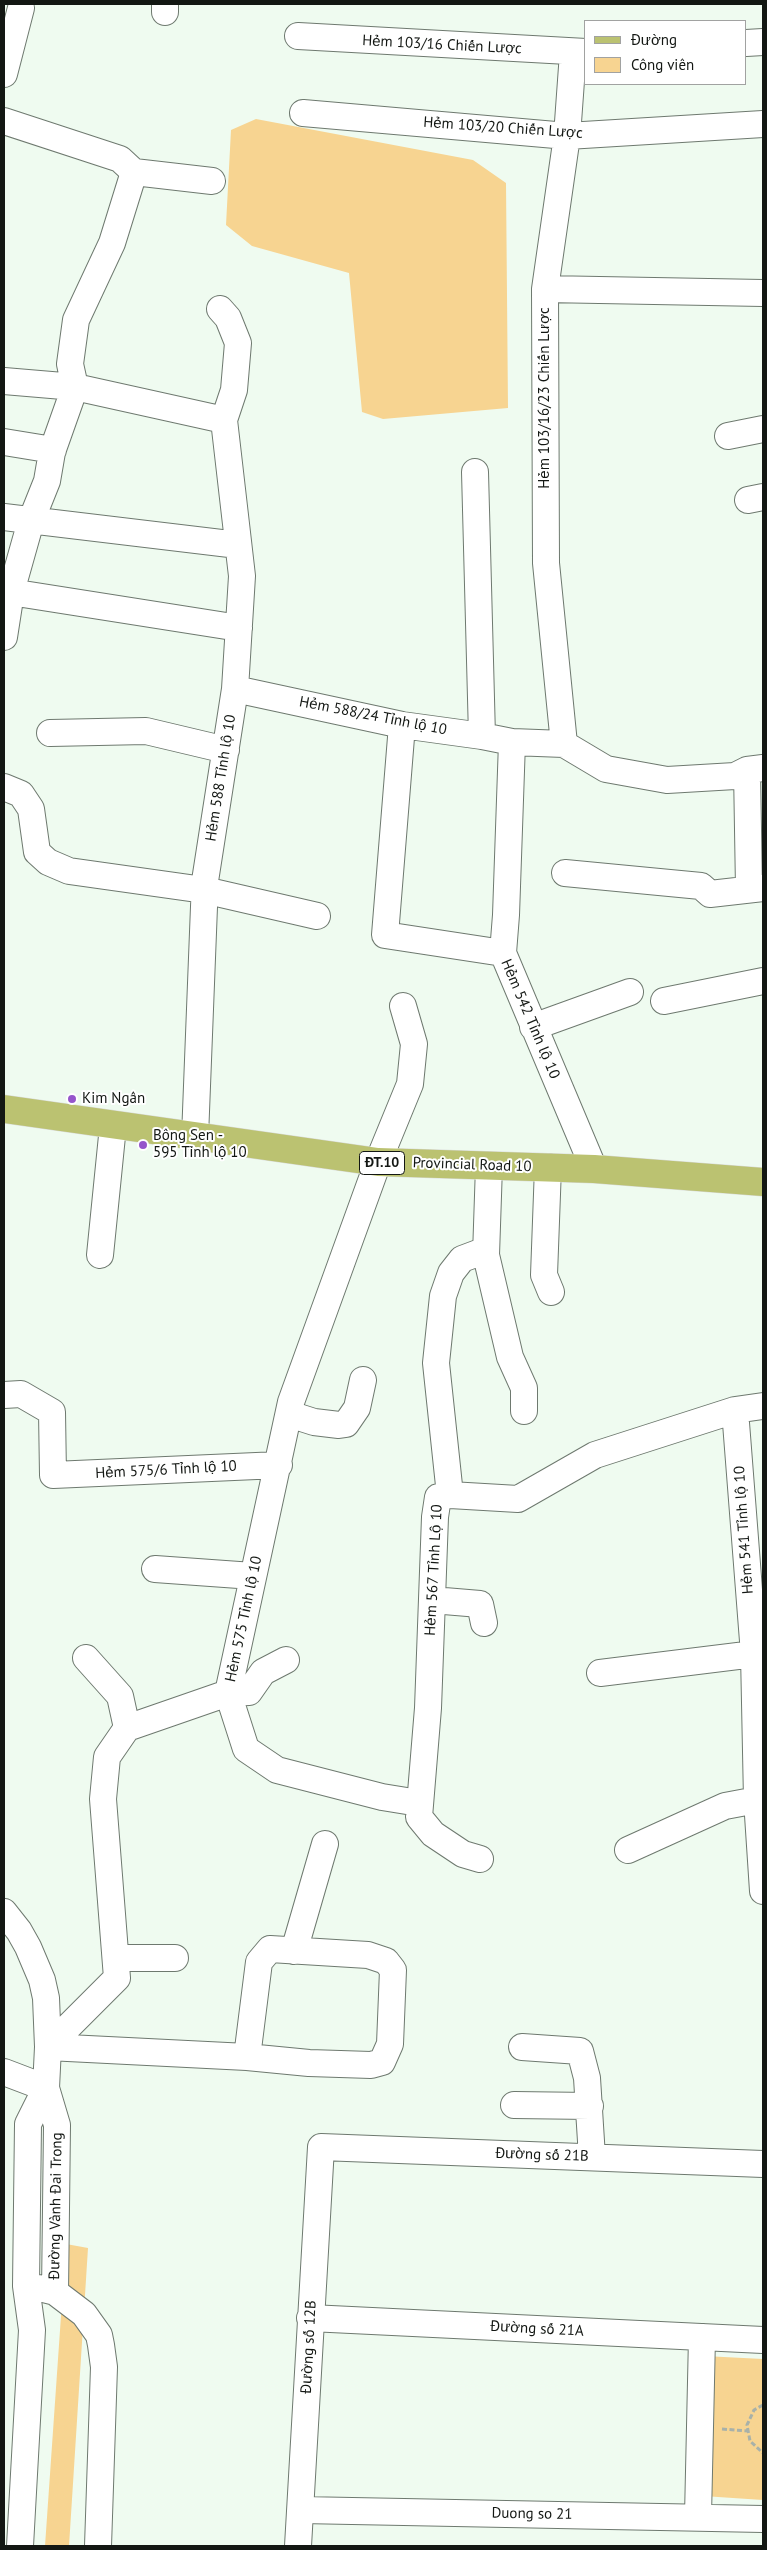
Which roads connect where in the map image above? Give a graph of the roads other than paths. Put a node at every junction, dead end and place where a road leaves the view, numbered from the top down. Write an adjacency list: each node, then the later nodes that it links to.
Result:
1 (21, 8): 6 (street)
2 (298, 36): 5 (street, Hẻm 103/16 Chiến Lược)
3 (763, 42): 4 (street)
4 (747, 43)
5 (579, 52): 10 (street, Hẻm 103/16/23 Chiến Lược)
6 (4, 74)
7 (303, 113): 10 (street, Hẻm 103/20 Chiến Lược)
8 (4, 121): 11 (street)
9 (763, 124): 10 (street, Hẻm 103/20 Chiến Lược)
10 (567, 136): 13 (street, Hẻm 103/16/23 Chiến Lược)
11 (134, 172): 12 (street); 17 (street)
12 (212, 181)
13 (545, 289): 14 (street); 35 (street, Hẻm 103/16/23 Chiến Lược)
14 (763, 293)
15 (220, 309): 18 (street)
16 (4, 381): 17 (street)
17 (75, 387): 18 (street); 22 (street)
18 (224, 420): 26 (street, Hẻm 588 Tỉnh lộ 10)
19 (763, 429): 20 (street)
20 (728, 436)
21 (4, 442): 22 (street)
22 (53, 450): 25 (street)
23 (474, 472): 33 (street)
24 (4, 517): 25 (street)
25 (31, 521): 26 (street); 27 (street)
26 (238, 546): 28 (street, Hẻm 588 Tỉnh lộ 10)
27 (7, 592): 28 (street); 29 (street)
28 (239, 628): 30 (street, Hẻm 588 Tỉnh lộ 10)
29 (4, 637)
30 (235, 689): 31 (street, Hẻm 588/24 Tỉnh lộ 10); 36 (street, Hẻm 588 Tỉnh lộ 10)
31 (402, 725): 33 (street, Hẻm 588/24 Tỉnh lộ 10); 43 (street)
32 (50, 733): 36 (street)
33 (482, 736): 34 (street, Hẻm 588/24 Tỉnh lộ 10)
34 (512, 742): 35 (street, Hẻm 588/24 Tỉnh lộ 10); 43 (street, Hẻm 542 Tỉnh lộ 10)
35 (564, 744): 37 (street)
36 (226, 750): 41 (street, Hẻm 588 Tỉnh lộ 10)
37 (755, 769): 40 (street)
38 (4, 787): 41 (street)
39 (565, 873): 40 (street)
40 (756, 889)
41 (204, 890): 42 (street); 51 (street, Hẻm 588 Tỉnh lộ 10)
42 (317, 916)
43 (503, 953): 48 (street, Hẻm 542 Tỉnh lộ 10)
44 (763, 981): 46 (street)
45 (630, 992): 48 (street)
46 (664, 1001)
47 (403, 1006): 52 (street, Hẻm 575 Tỉnh lộ 10)
48 (533, 1027): 55 (street, Hẻm 542 Tỉnh lộ 10)
49 (4, 1109): 50 (main road, Provincial Road 10 / ĐT.10)
50 (113, 1126): 51 (main road, Provincial Road 10 / ĐT.10); 58 (street)
51 (195, 1137): 52 (main road, Provincial Road 10 / ĐT.10)
52 (378, 1162): 53 (main road, Provincial Road 10 / ĐT.10); 65 (street, Hẻm 575 Tỉnh lộ 10)
53 (489, 1166): 54 (main road, Provincial Road 10 / ĐT.10); 57 (street)
54 (548, 1167): 55 (main road, Provincial Road 10 / ĐT.10); 59 (street)
55 (594, 1169): 56 (main road, Provincial Road 10 / ĐT.10)
56 (763, 1182)
57 (486, 1250): 64 (street); 67 (street, Hẻm 567 Tỉnh Lộ 10)
58 (100, 1256)
59 (551, 1292)
60 (363, 1380): 65 (street)
61 (4, 1395): 66 (street, Hẻm 575/6 Tỉnh lộ 10)
62 (763, 1406): 63 (street)
63 (735, 1410): 67 (street); 72 (street, Hẻm 541 Tỉnh lộ 10)
64 (524, 1411)
65 (289, 1414): 66 (street, Hẻm 575 Tỉnh lộ 10)
66 (279, 1465): 69 (street, Hẻm 575 Tỉnh lộ 10)
67 (450, 1495): 70 (street, Hẻm 567 Tỉnh Lộ 10)
68 (156, 1569): 69 (street)
69 (253, 1576): 76 (street, Hẻm 575 Tỉnh lộ 10)
70 (432, 1600): 71 (street); 79 (street, Hẻm 567 Tỉnh Lộ 10)
71 (484, 1623)
72 (754, 1654): 75 (street); 78 (street, Hẻm 541 Tỉnh lộ 10)
73 (86, 1658): 77 (street)
74 (286, 1660): 76 (street)
75 (600, 1673)
76 (228, 1693): 77 (street, Hẻm 575 Tỉnh lộ 10); 79 (street)
77 (127, 1728): 87 (street)
78 (757, 1800): 81 (street, Hẻm 541 Tỉnh lộ 10); 82 (street)
79 (419, 1803): 83 (street)
80 (325, 1844): 86 (street)
81 (762, 1844): 84 (street, Hẻm 541 Tỉnh lộ 10)
82 (628, 1850)
83 (480, 1860)
84 (763, 1891)
85 (4, 1912): 89 (street, Đường Vành Đai Trong)
86 (294, 1951): 91 (street); 91 (street)
87 (116, 1958): 88 (street); 89 (street)
88 (175, 1958)
89 (48, 2047): 91 (street); 93 (street, Đường Vành Đai Trong)
90 (522, 2048): 95 (street)
91 (247, 2057)
92 (4, 2072): 93 (street)
93 (46, 2088): 99 (street, Đường Vành Đai Trong); 100 (street, Đường Vành Đai Trong)
94 (514, 2104): 95 (street)
95 (590, 2106): 97 (street)
96 (321, 2147): 97 (street, Đường số 21B); 101 (street, Đường số 12B)
97 (592, 2157): 98 (street, Đường số 21B)
98 (763, 2164)
99 (26, 2286): 100 (street); 107 (street, Đường Vành Đai Trong)
100 (55, 2292): 108 (street, Đường Vành Đai Trong)
101 (310, 2318): 102 (street, Đường số 21A); 104 (street, Đường số 12B)
102 (702, 2337): 103 (street, Đường số 21A); 105 (street)
103 (763, 2340)
104 (301, 2510): 105 (street, Duong so 21); 109 (street, Đường số 12B)
105 (698, 2516): 106 (street, Duong so 21)
106 (763, 2519)
107 (20, 2546)
108 (98, 2546)
109 (298, 2546)

